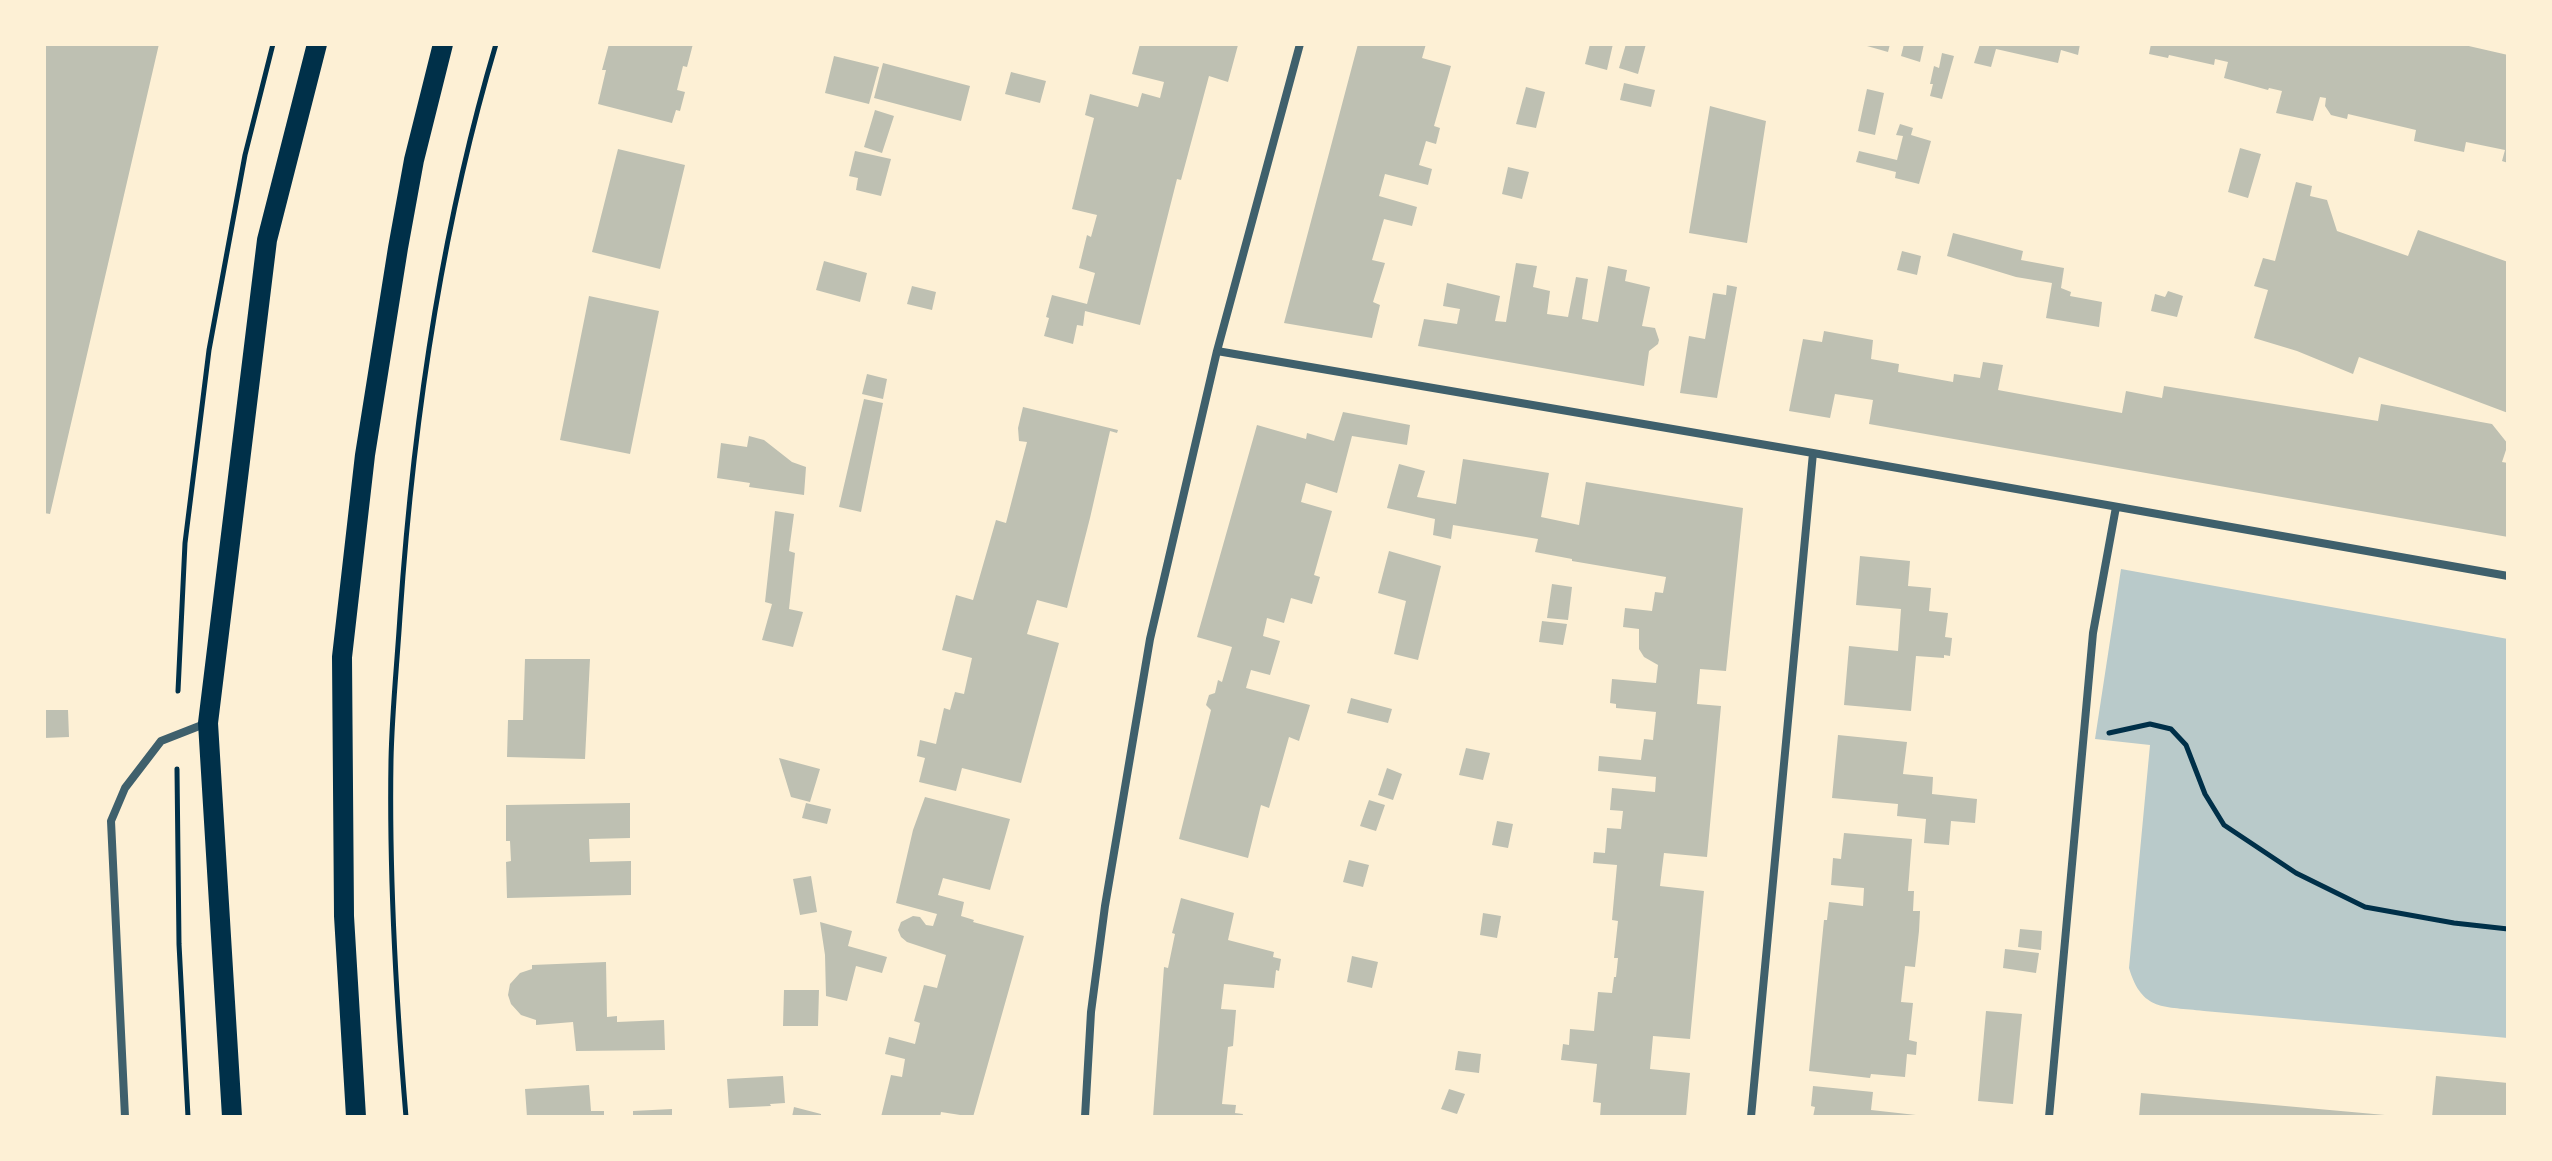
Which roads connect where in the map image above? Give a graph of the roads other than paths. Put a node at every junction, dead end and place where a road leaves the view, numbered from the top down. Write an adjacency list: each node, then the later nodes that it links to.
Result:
1 (317, 44): 8 (main road)
2 (443, 44): 11 (main road)
3 (1300, 44): 4 (street)
4 (1217, 351): 5 (street); 12 (street)
5 (1813, 453): 6 (street); 13 (street)
6 (2116, 507): 7 (street); 14 (street)
7 (2508, 576)
8 (208, 723): 9 (street); 10 (main road)
9 (125, 1117)
10 (232, 1117)
11 (356, 1117)
12 (1085, 1117)
13 (1751, 1117)
14 (2049, 1117)

